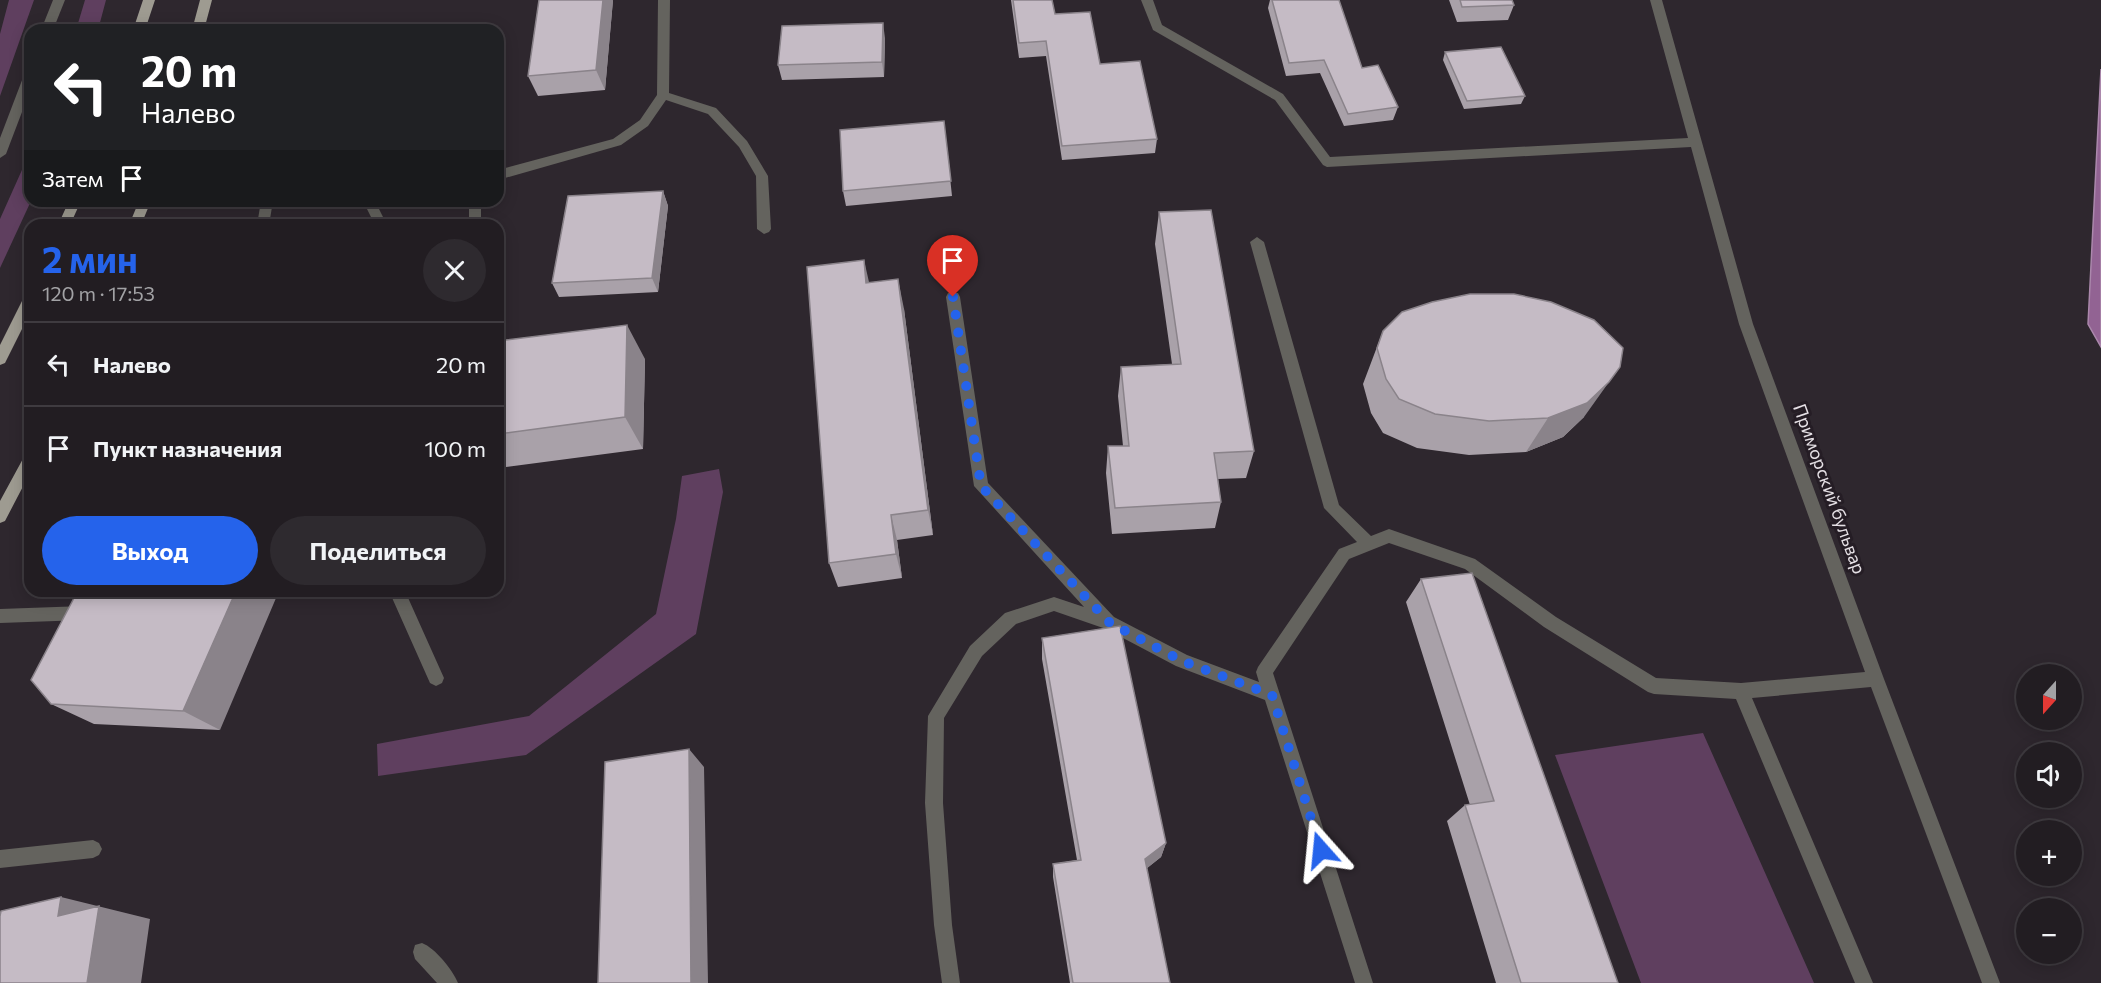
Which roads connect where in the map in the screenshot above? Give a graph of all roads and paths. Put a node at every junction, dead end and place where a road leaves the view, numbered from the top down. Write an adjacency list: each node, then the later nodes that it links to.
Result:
1 (59, 0): 7 (street)
2 (149, 0): 8 (main road)
3 (206, 0): 9 (main road)
4 (664, 0): 11 (street)
5 (1147, 0): 12 (street)
6 (1656, 0): 12 (street, Приморский бульвар)
7 (49, 24)
8 (140, 24)
9 (200, 24)
10 (24, 91): 13 (street)
11 (663, 95): 14 (street); 15 (street)
12 (1695, 142): 28 (street, Приморский бульвар)
13 (0, 154)
14 (504, 173)
15 (764, 229)
16 (1257, 242): 22 (street)
17 (953, 297): 26 (street)
18 (24, 311): 19 (main road)
19 (0, 359)
20 (24, 470): 21 (main road)
21 (0, 516)
22 (1369, 544): 29 (street); 30 (street)
23 (400, 597): 27 (street)
24 (99, 613): 25 (street)
25 (0, 616)
26 (1110, 623): 30 (street); 35 (street)
27 (436, 678)
28 (1876, 679): 29 (street); 38 (street, Приморский бульвар)
29 (1741, 691): 37 (street)
30 (1272, 695): 36 (street)
31 (93, 849): 32 (street)
32 (0, 860)
33 (422, 952): 34 (street)
34 (449, 983)
35 (951, 983)
36 (1364, 983)
37 (1864, 983)
38 (1991, 983)

